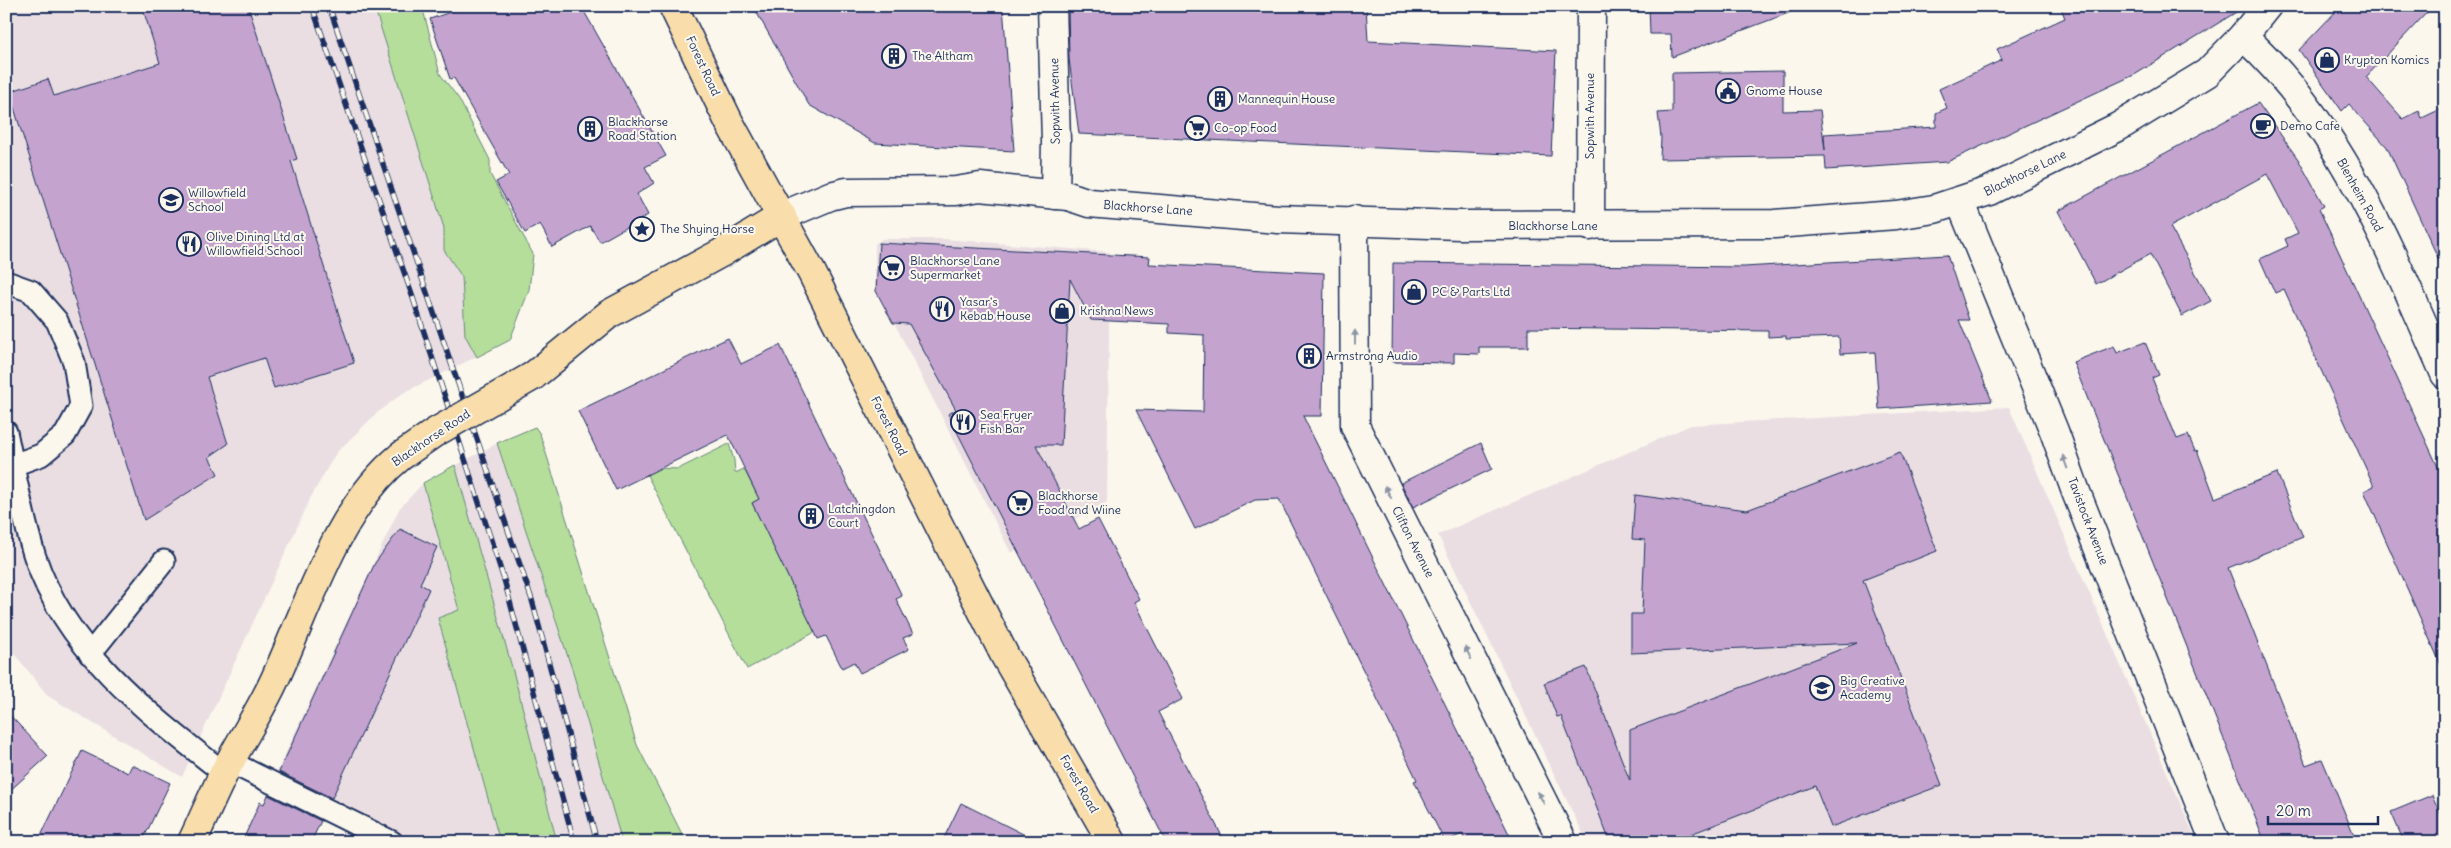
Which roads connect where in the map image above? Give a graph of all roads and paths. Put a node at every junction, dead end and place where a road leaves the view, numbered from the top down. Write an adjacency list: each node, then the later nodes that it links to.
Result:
1 (673, 6): 8 (main road, Forest Road)
2 (1052, 6): 6 (street, Sopwith Avenue)
3 (1591, 6): 10 (street, Sopwith Avenue)
4 (2259, 9): 5 (street, Blackhorse Lane)
5 (2243, 36): 7 (street, Blackhorse Lane); 12 (street, Blenheim Road)
6 (1055, 195): 8 (street, Blackhorse Lane); 9 (street, Blackhorse Lane)
7 (1960, 201): 10 (street, Blackhorse Lane); 22 (street, Tavistock Avenue, one-way to 7)
8 (782, 216): 17 (main road, Blackhorse Road, bridge); 20 (main road, Forest Road)
9 (1354, 220): 10 (street, Blackhorse Lane); 21 (street, Clifton Avenue, one-way to 9)
10 (1590, 226)
11 (6, 282): 14 (lane)
12 (2445, 374)
13 (6, 432): 14 (lane)
14 (13, 466): 16 (lane)
15 (164, 561): 16 (lane)
16 (90, 654): 17 (lane)
17 (227, 767): 18 (main road, Blackhorse Road); 19 (lane)
18 (192, 842)
19 (392, 842)
20 (1112, 842)
21 (1563, 842)
22 (2215, 842)

